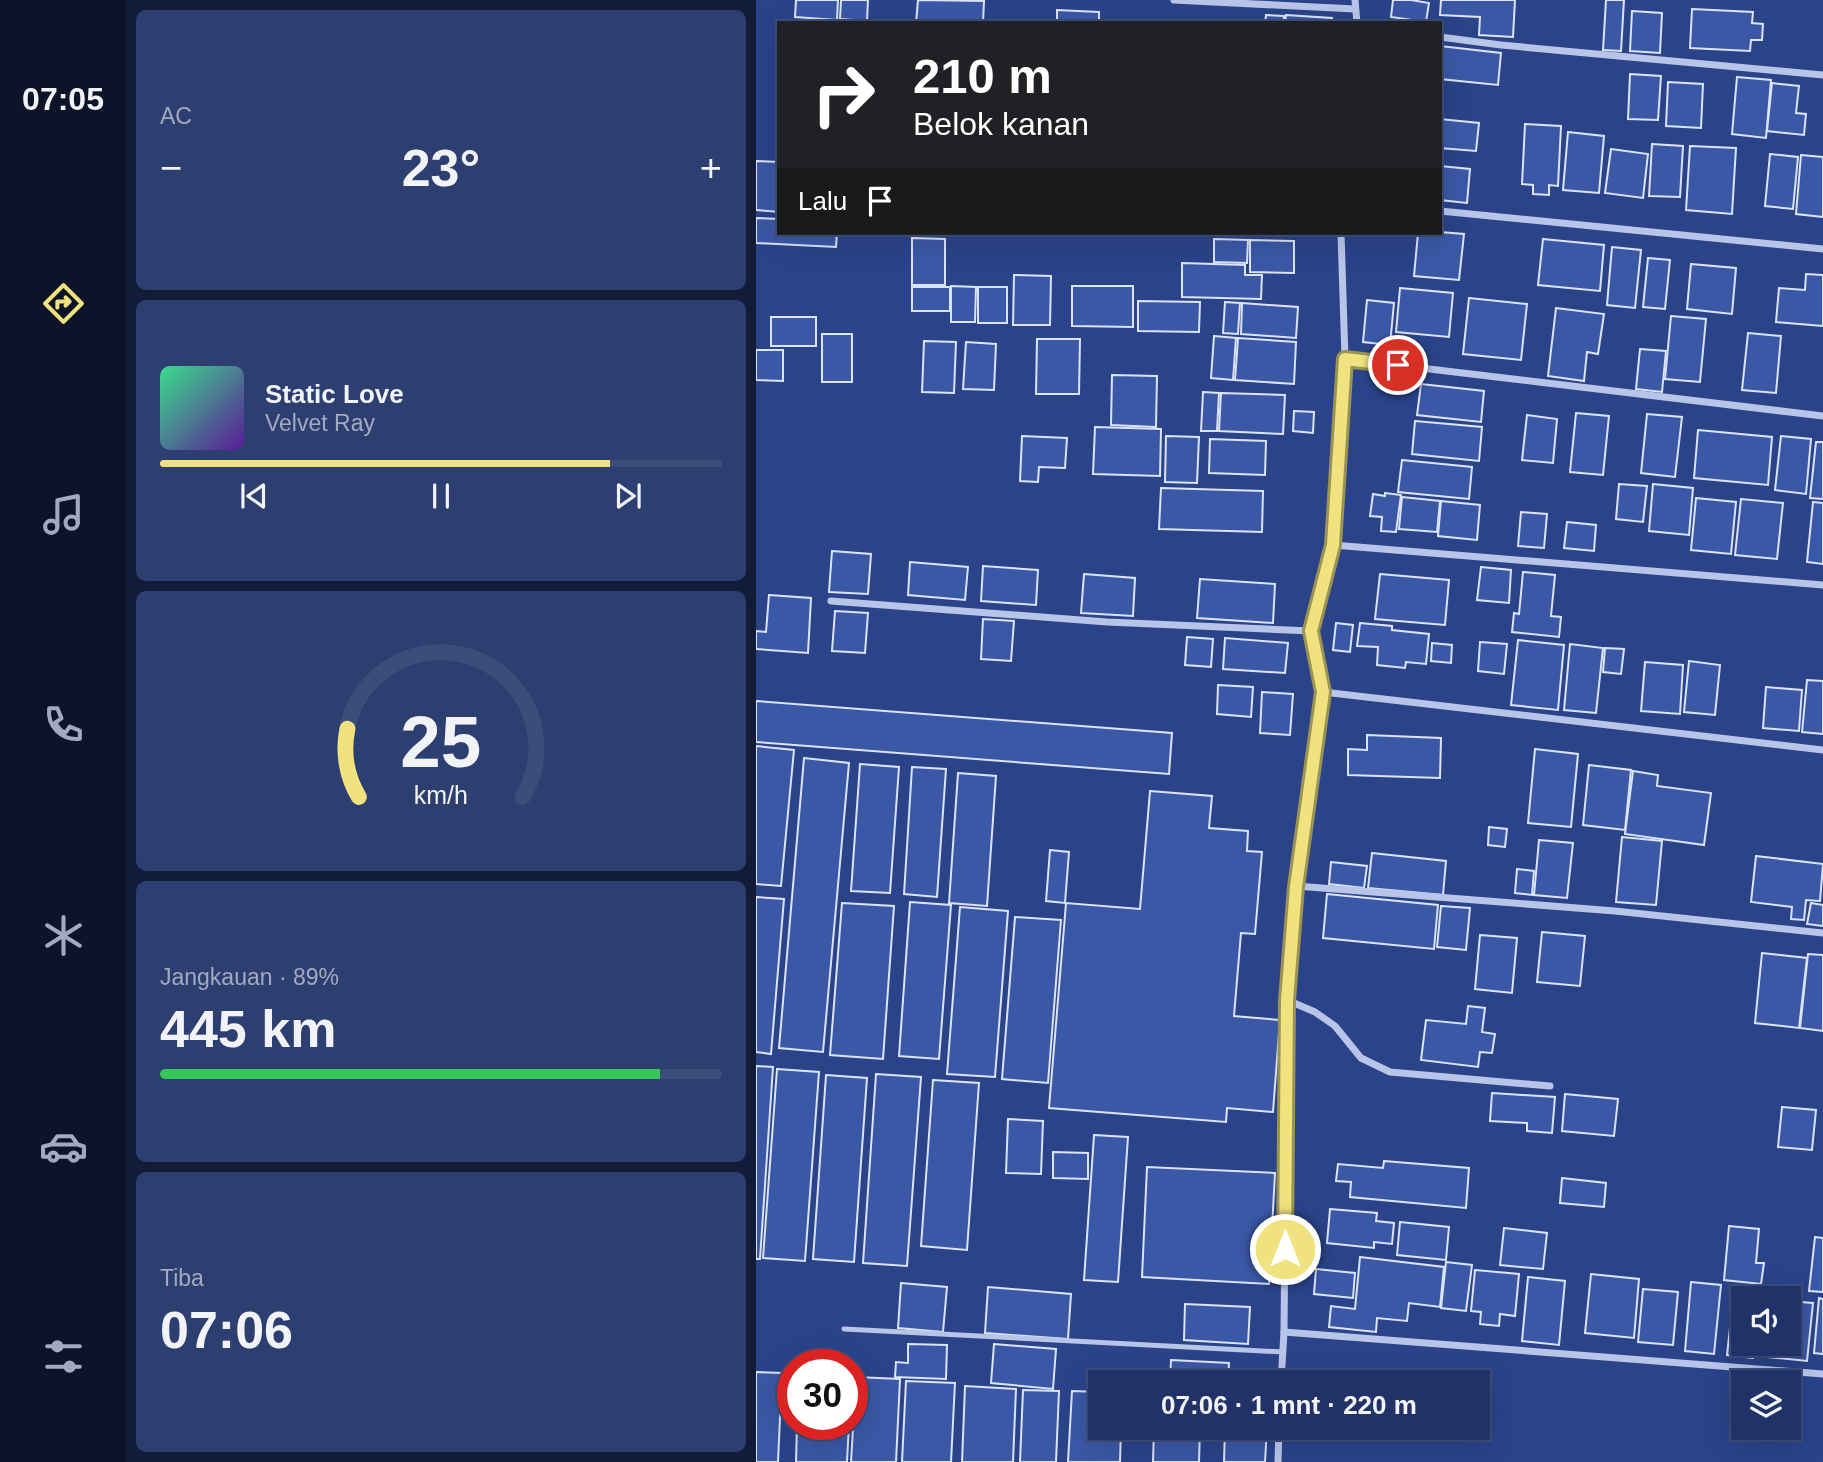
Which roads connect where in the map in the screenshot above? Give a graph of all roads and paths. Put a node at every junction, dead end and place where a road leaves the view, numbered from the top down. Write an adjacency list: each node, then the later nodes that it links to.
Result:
1 (1174, 0): 3 (street)
2 (1355, 0): 3 (street)
3 (1355, 9): 4 (street)
4 (1357, 21)
5 (1442, 37): 6 (street)
6 (1823, 75)
7 (1442, 211): 9 (street)
8 (1341, 235): 10 (street)
9 (1823, 249)
10 (1345, 359): 11 (street); 12 (street)
11 (1823, 416)
12 (1333, 545): 13 (street); 15 (street)
13 (1823, 585)
14 (831, 601): 15 (street)
15 (1311, 631): 16 (street)
16 (1323, 692): 17 (street); 18 (street)
17 (1823, 750)
18 (1296, 887): 19 (street); 20 (street)
19 (1823, 933)
20 (1287, 1000): 21 (street); 23 (street)
21 (1549, 1086)
22 (844, 1329): 24 (lane)
23 (1284, 1332): 24 (street); 26 (street)
24 (1283, 1352): 25 (street)
25 (1282, 1370)
26 (1823, 1374)
27 (1279, 1440): 28 (street)
28 (1278, 1462)

